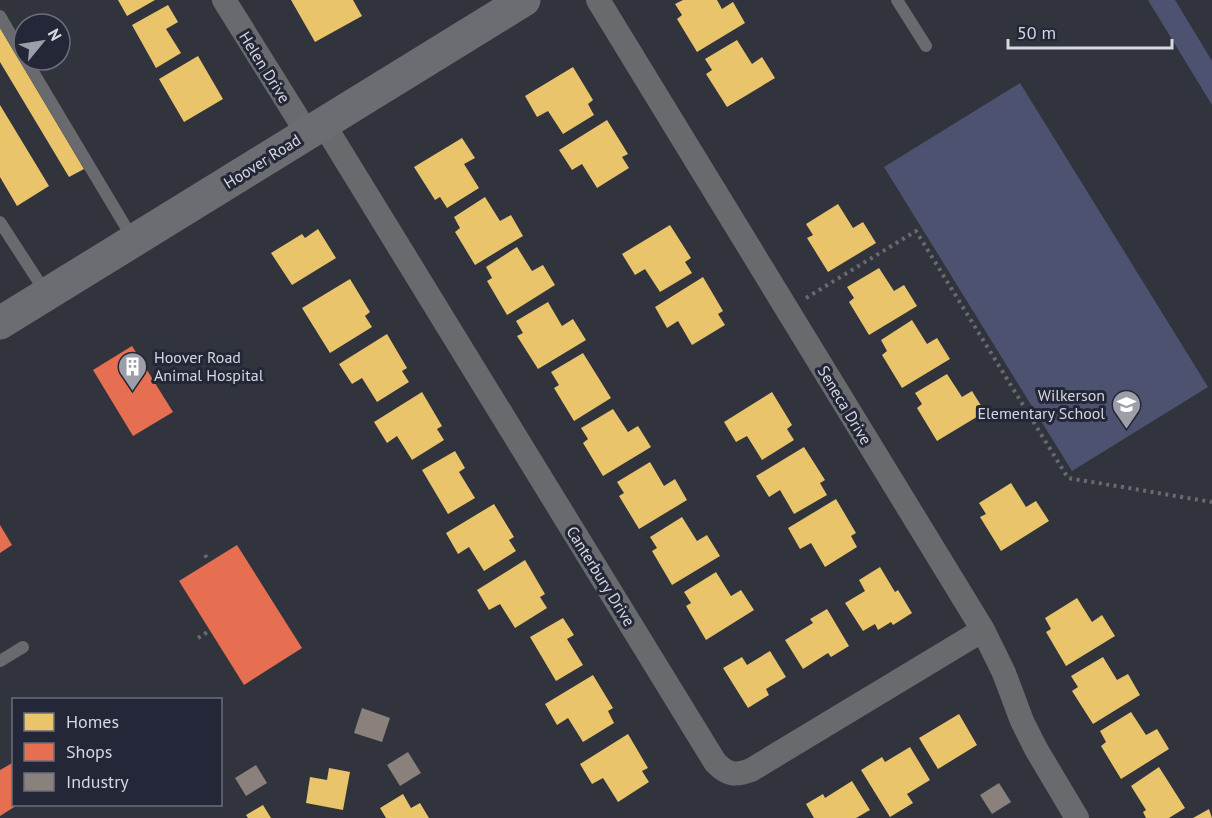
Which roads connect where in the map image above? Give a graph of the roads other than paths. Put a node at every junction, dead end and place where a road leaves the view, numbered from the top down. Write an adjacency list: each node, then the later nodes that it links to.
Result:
1 (224, 0): 9 (street, Helen Drive)
2 (524, 0): 9 (main road, Hoover Road)
3 (598, 0): 14 (street, Seneca Drive)
4 (897, 0): 7 (lane)
5 (0, 16): 6 (lane)
6 (12, 36)
7 (926, 46)
8 (33, 72): 11 (lane)
9 (315, 128): 11 (main road, Hoover Road); 14 (street, Canterbury Drive)
10 (0, 222): 12 (lane)
11 (134, 240): 12 (main road, Hoover Road)
12 (46, 294): 13 (main road, Hoover Road)
13 (0, 323)
14 (983, 630): 17 (street, Seneca Drive)
15 (23, 647): 16 (lane)
16 (0, 661)
17 (1077, 818)

